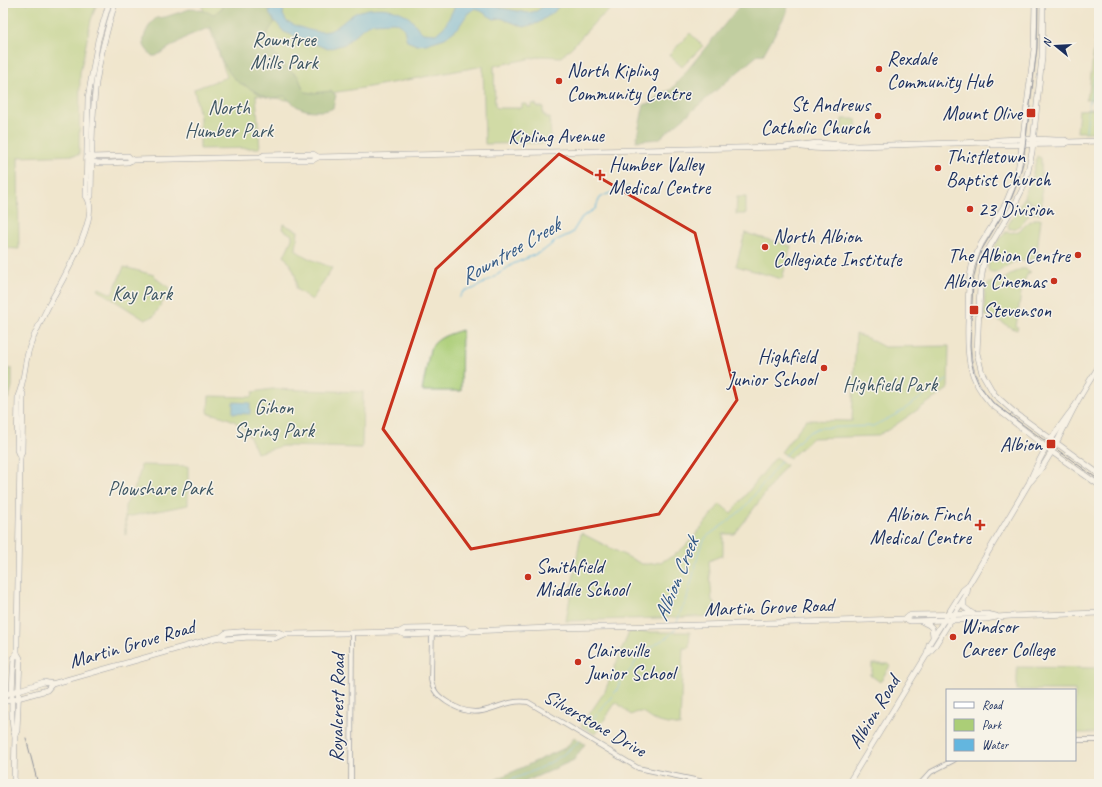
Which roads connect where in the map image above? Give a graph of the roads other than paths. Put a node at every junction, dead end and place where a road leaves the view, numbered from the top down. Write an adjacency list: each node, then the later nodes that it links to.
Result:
1 (109, 3): 9 (main road)
2 (115, 3): 8 (main road)
3 (1035, 3): 7 (main road)
4 (1043, 3): 6 (main road)
5 (1099, 141): 6 (main road, Kipling Avenue)
6 (1033, 142): 7 (main road, Kipling Avenue); 15 (main road)
7 (1022, 143): 10 (main road, Kipling Avenue); 17 (main road)
8 (92, 157): 9 (main road, Kipling Avenue); 10 (main road, Kipling Avenue); 11 (main road)
9 (87, 159): 11 (main road); 12 (main road)
10 (132, 160): 11 (main road, Kipling Avenue)
11 (92, 163): 12 (main road)
12 (88, 199): 36 (main road)
13 (1099, 366): 14 (main road, Albion Road)
14 (1075, 406): 15 (main road, Albion Road); 16 (main road, Albion Road)
15 (1052, 439): 16 (main road); 17 (main road, Albion Road)
16 (1057, 443): 18 (main road, Albion Road); 19 (main road)
17 (1047, 448): 18 (main road); 20 (main road, Albion Road)
18 (1052, 452): 20 (main road, Albion Road); 21 (main road)
19 (1099, 474)
20 (1029, 483): 22 (main road, Albion Road)
21 (1099, 485)
22 (968, 586): 23 (main road, Albion Road); 26 (main road, Albion Road)
23 (965, 597): 25 (main road); 27 (main road, Albion Road)
24 (1099, 613): 28 (main road, Martin Grove Road)
25 (974, 614): 27 (main road, Martin Grove Road); 28 (main road, Martin Grove Road)
26 (947, 615): 27 (main road, Martin Grove Road); 29 (main road, Martin Grove Road); 30 (main road, Albion Road)
27 (954, 615): 31 (main road, Albion Road)
28 (997, 617): 31 (main road, Martin Grove Road)
29 (904, 619): 32 (main road, Martin Grove Road); 33 (main road, Martin Grove Road)
30 (944, 620): 31 (main road, Martin Grove Road); 32 (main road, Martin Grove Road); 35 (main road, Albion Road)
31 (950, 620): 37 (main road, Albion Road)
32 (920, 621): 35 (main road)
33 (432, 631): 34 (main road, Martin Grove Road); 51 (street, Silverstone Drive)
34 (352, 633): 38 (main road, Martin Grove Road); 50 (street, Royalcrest Road)
35 (933, 638): 37 (main road, Albion Road)
36 (17, 653): 39 (main road); 40 (main road)
37 (926, 656): 52 (main road, Albion Road)
38 (52, 684): 39 (main road, Martin Grove Road); 42 (main road, Martin Grove Road)
39 (19, 689): 40 (main road, Martin Grove Road); 42 (main road)
40 (13, 691): 41 (main road, Martin Grove Road); 43 (main road)
41 (3, 695)
42 (19, 698): 43 (main road, Martin Grove Road); 45 (main road)
43 (12, 699): 44 (main road, Martin Grove Road); 45 (main road)
44 (3, 702)
45 (14, 735): 49 (main road)
46 (1076, 740): 47 (street)
47 (1099, 740)
48 (952, 761): 53 (street)
49 (14, 784)
50 (351, 784)
51 (714, 784)
52 (848, 784)
53 (920, 784)

